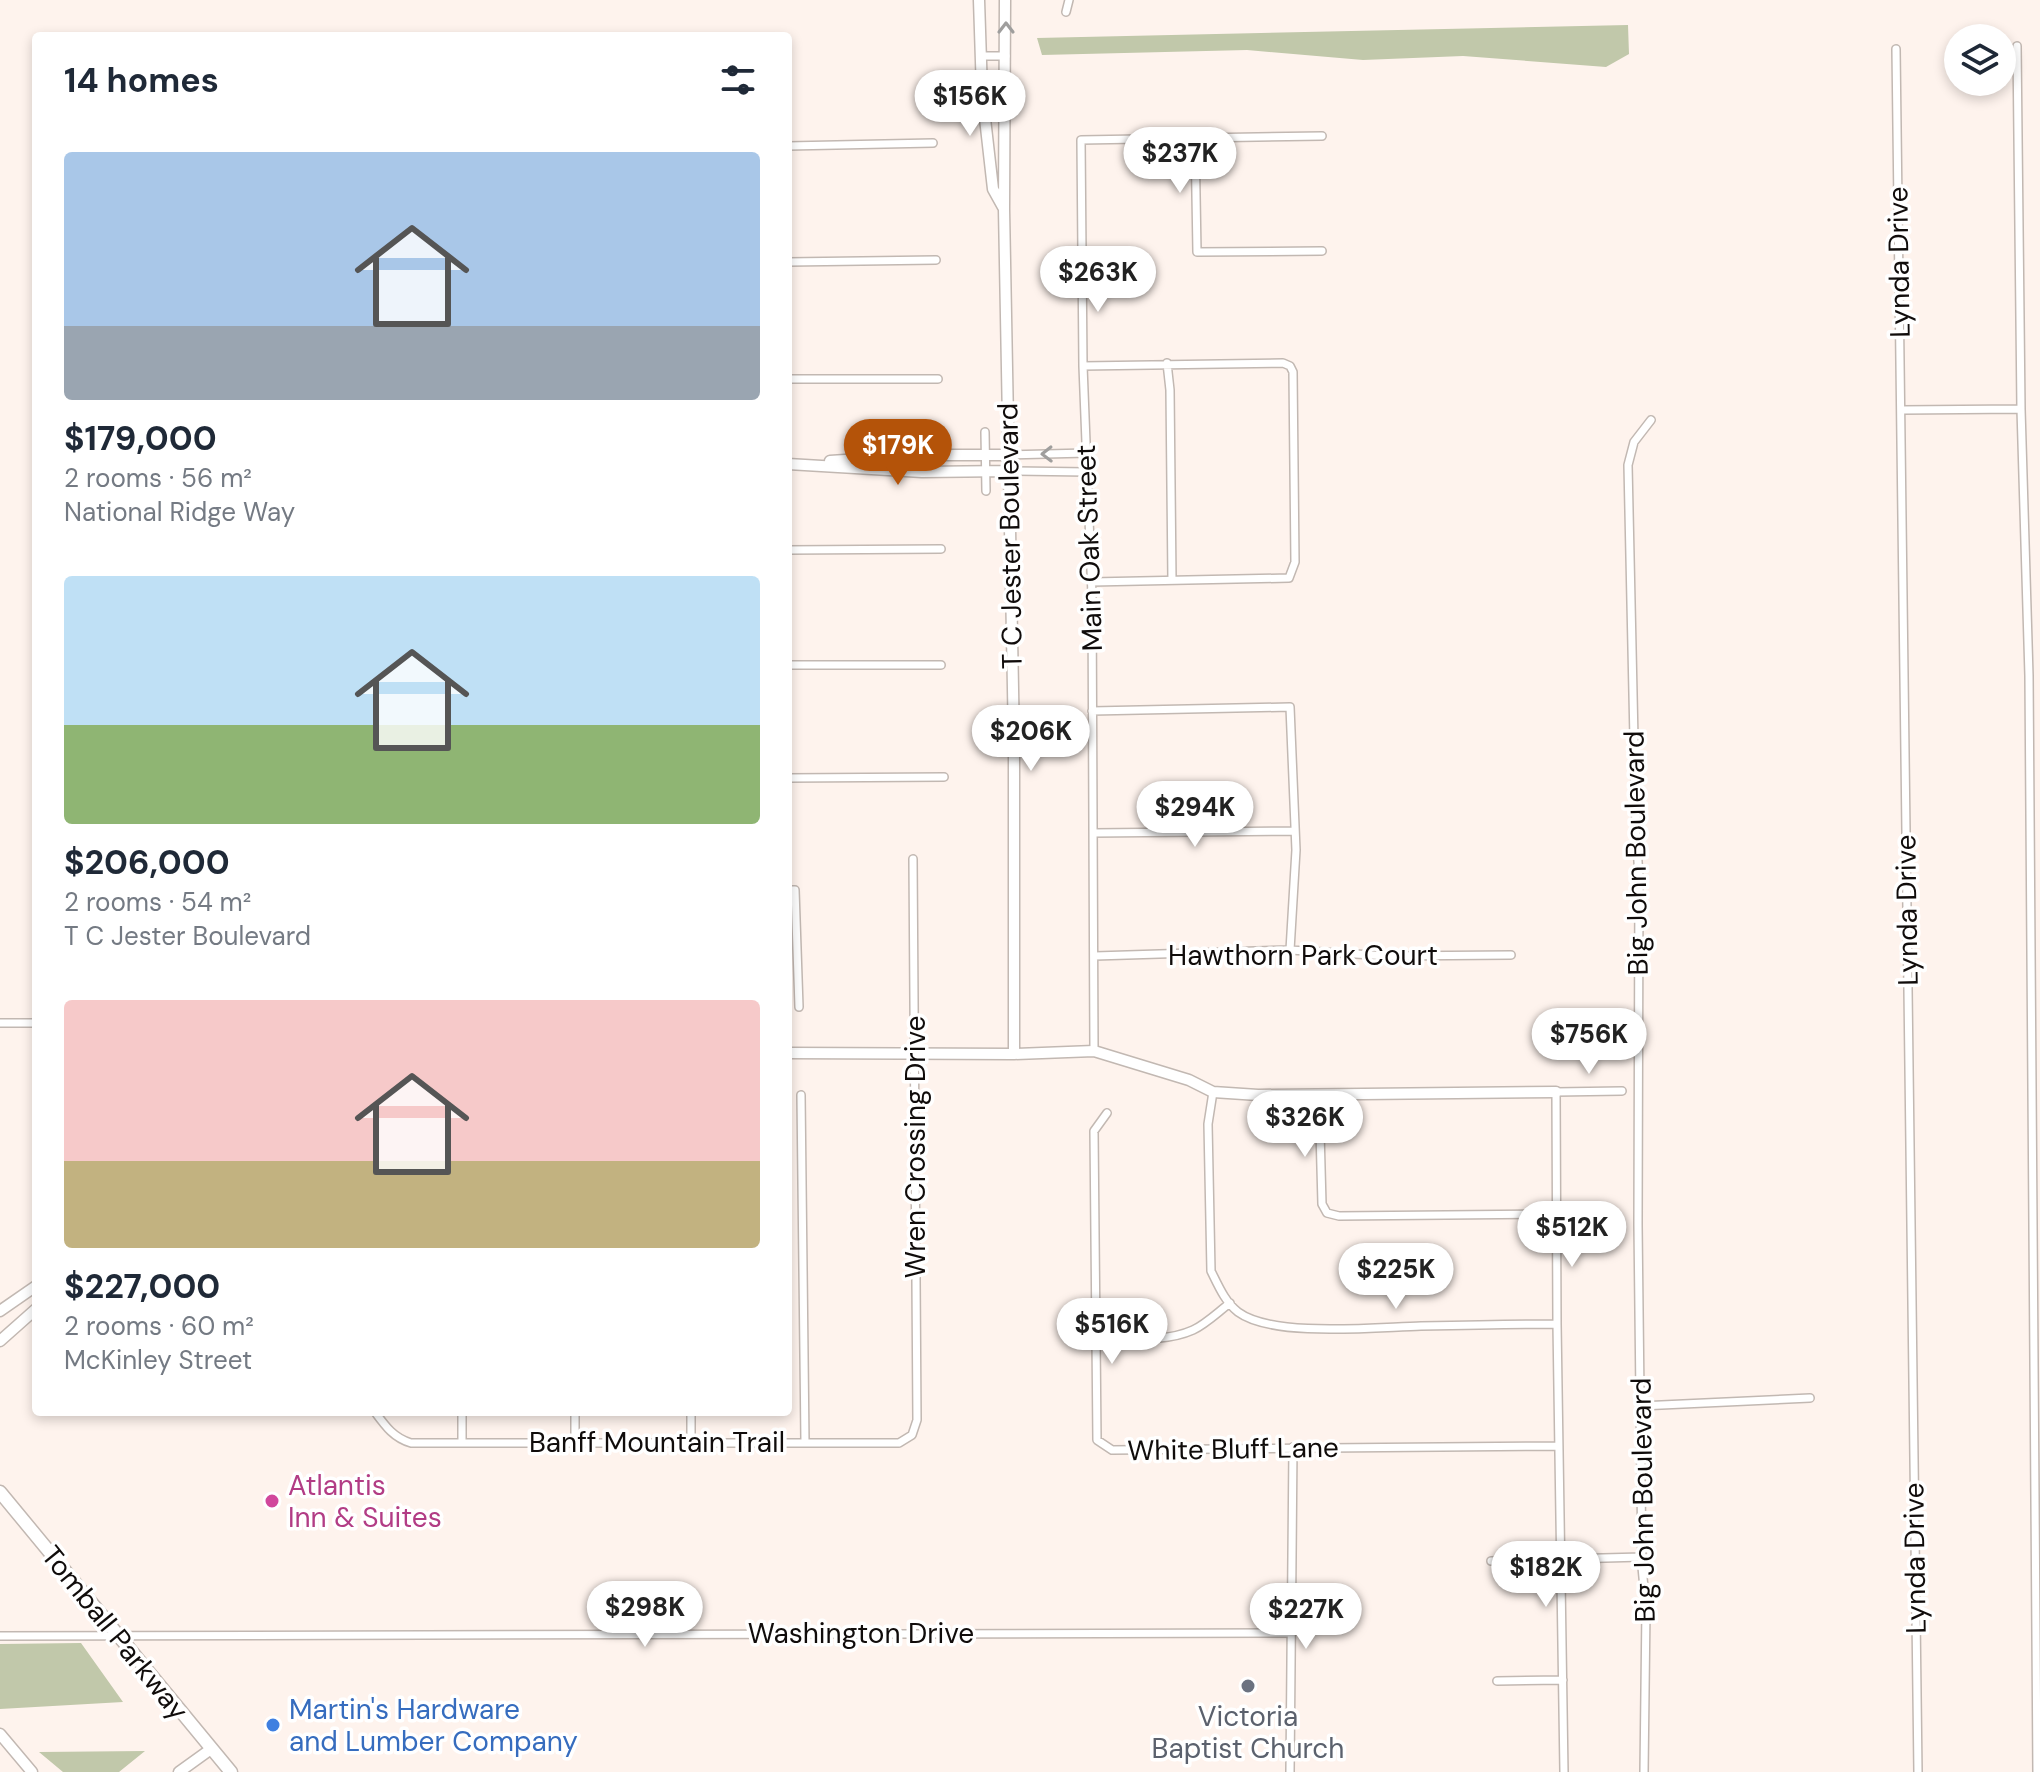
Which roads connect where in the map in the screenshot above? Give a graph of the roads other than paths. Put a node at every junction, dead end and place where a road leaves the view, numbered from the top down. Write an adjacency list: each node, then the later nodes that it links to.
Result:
1 (979, 0): 7 (street, T C Jester Boulevard)
2 (1005, 0): 8 (street, T C Jester Boulevard, one-way to 2)
3 (1069, 0): 4 (street)
4 (1066, 12)
5 (2017, 46): 21 (street)
6 (1896, 49): 22 (street, Lynda Drive)
7 (980, 56): 8 (street); 13 (street, T C Jester Boulevard)
8 (1006, 56): 13 (street, T C Jester Boulevard)
9 (1322, 136): 10 (street)
10 (1195, 138): 14 (street); 18 (street, Main Oak Street)
11 (933, 143): 12 (street)
12 (792, 146)
13 (1004, 209): 27 (street, T C Jester Boulevard)
14 (1322, 251)
15 (936, 260): 16 (street)
16 (792, 262)
17 (1167, 363): 18 (street); 36 (street); 36 (street)
18 (1083, 366): 25 (street, Main Oak Street)
19 (792, 379): 20 (street)
20 (938, 379)
21 (2021, 409): 22 (street); 104 (street)
22 (1902, 410): 103 (street, Lynda Drive)
23 (1651, 420): 74 (street, Big John Boulevard)
24 (985, 432): 26 (street, T C Jester Boulevard)
25 (1087, 453): 27 (street, one-way to 27); 32 (street, Main Oak Street)
26 (985, 455): 27 (street); 28 (street); 31 (street, T C Jester Boulevard)
27 (1008, 455): 30 (street, T C Jester Boulevard)
28 (792, 464)
29 (792, 464): 31 (street)
30 (1009, 471): 31 (street); 32 (street); 55 (street, T C Jester Boulevard)
31 (986, 472): 33 (street, T C Jester Boulevard)
32 (1087, 472): 37 (street, Main Oak Street)
33 (986, 491)
34 (941, 549): 35 (street)
35 (792, 550)
36 (1172, 580): 37 (street)
37 (1092, 582): 40 (street, Main Oak Street)
38 (792, 665): 39 (street)
39 (941, 665)
40 (1092, 711): 43 (street); 44 (street, Main Oak Street)
41 (944, 777): 42 (street)
42 (792, 778)
43 (1295, 831): 44 (street); 47 (street)
44 (1094, 833): 49 (street, Main Oak Street)
45 (913, 859): 56 (street, Wren Crossing Drive)
46 (792, 890): 50 (street)
47 (1290, 950): 48 (street, Hawthorn Park Court); 49 (street, Hawthorn Park Court)
48 (1511, 955)
49 (1095, 956): 53 (street, Main Oak Street)
50 (799, 1007)
51 (0, 1023): 52 (street)
52 (32, 1023)
53 (1094, 1051): 55 (street); 58 (street)
54 (792, 1053): 56 (street)
55 (1014, 1054): 56 (street)
56 (915, 1055): 79 (street, Wren Crossing Drive)
57 (1622, 1091): 59 (street)
58 (1213, 1092): 61 (street); 66 (street)
59 (1556, 1092): 61 (street); 63 (street)
60 (801, 1095): 81 (street)
61 (1319, 1095): 63 (street)
62 (1107, 1113): 71 (street, White Bluff Lane)
63 (1557, 1214): 70 (street)
64 (32, 1289): 65 (street)
65 (20, 1297): 67 (street); 68 (street)
66 (1230, 1303): 70 (street); 71 (street)
67 (32, 1309)
68 (0, 1311)
69 (32, 1313): 72 (street)
70 (1557, 1324): 84 (street)
71 (1096, 1339): 85 (street, White Bluff Lane)
72 (0, 1341)
73 (1810, 1398): 74 (street)
74 (1640, 1406): 87 (street, Big John Boulevard)
75 (378, 1416): 82 (street, Banff Mountain Trail)
76 (462, 1416): 82 (street)
77 (575, 1416): 83 (street)
78 (691, 1416): 80 (street)
79 (912, 1435): 81 (street, Banff Mountain Trail)
80 (691, 1442): 81 (street, Banff Mountain Trail); 83 (street, Banff Mountain Trail)
81 (805, 1442)
82 (462, 1443): 83 (street, Banff Mountain Trail)
83 (575, 1443)
84 (1559, 1446): 85 (street, White Bluff Lane); 88 (street)
85 (1293, 1447): 90 (street)
86 (0, 1492): 92 (main road, Tomball Parkway)
87 (1642, 1557): 88 (street); 102 (street, Big John Boulevard)
88 (1561, 1558): 89 (street); 93 (street)
89 (1491, 1561)
90 (1290, 1633): 92 (street, Washington Drive); 100 (street)
91 (0, 1636): 92 (street, Washington Drive)
92 (117, 1636): 96 (main road, Tomball Parkway)
93 (1563, 1680): 94 (street); 101 (street)
94 (1497, 1681)
95 (0, 1734): 97 (street)
96 (211, 1749): 98 (street); 99 (main road, Tomball Parkway)
97 (32, 1772)
98 (179, 1772)
99 (231, 1772)
100 (1290, 1772)
101 (1564, 1772)
102 (1644, 1772)
103 (1918, 1772)
104 (2037, 1772)

